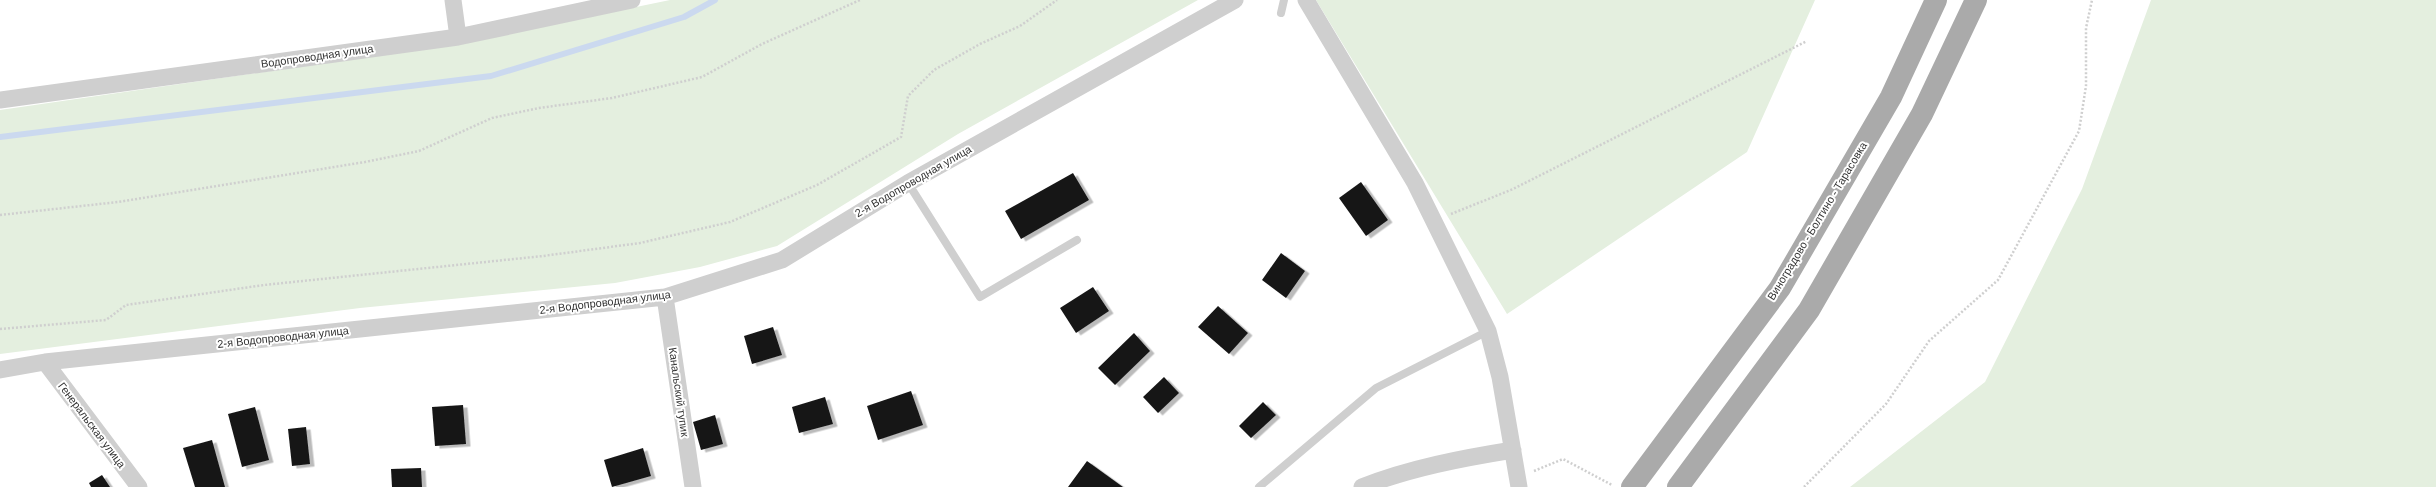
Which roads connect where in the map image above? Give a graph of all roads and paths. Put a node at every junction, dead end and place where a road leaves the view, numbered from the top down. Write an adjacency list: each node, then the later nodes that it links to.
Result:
1 (453, 0): 12 (street)
2 (632, 0): 12 (street, Водопроводная улица)
3 (860, 0): 16 (path)
4 (1057, 0): 20 (path)
5 (1234, 0): 15 (street, 2-я Водопроводная улица)
6 (1284, 0): 11 (lane)
7 (1306, 0): 17 (street)
8 (1936, 0): 31 (main road, Виноградово - Болтино - Тарасовка)
9 (1976, 0): 32 (main road)
10 (2092, 0): 33 (path)
11 (1281, 13)
12 (458, 37): 14 (street, Водопроводная улица)
13 (1806, 41): 17 (path)
14 (0, 100)
15 (908, 183): 18 (lane); 19 (street, 2-я Водопроводная улица)
16 (0, 214)
17 (1434, 220): 21 (street)
18 (1077, 240)
19 (665, 297): 22 (street, 2-я Водопроводная улица); 27 (street, Канальский тупик)
20 (0, 329)
21 (1488, 331): 24 (street); 28 (lane)
22 (45, 362): 23 (street, 2-я Водопроводная улица); 26 (street, Генеральская улица)
23 (0, 370)
24 (1513, 450): 25 (street); 29 (street)
25 (1518, 483): 30 (path)
26 (139, 487)
27 (693, 487)
28 (1259, 487)
29 (1362, 487)
30 (1616, 487)
31 (1632, 487)
32 (1678, 487)
33 (1804, 487)

